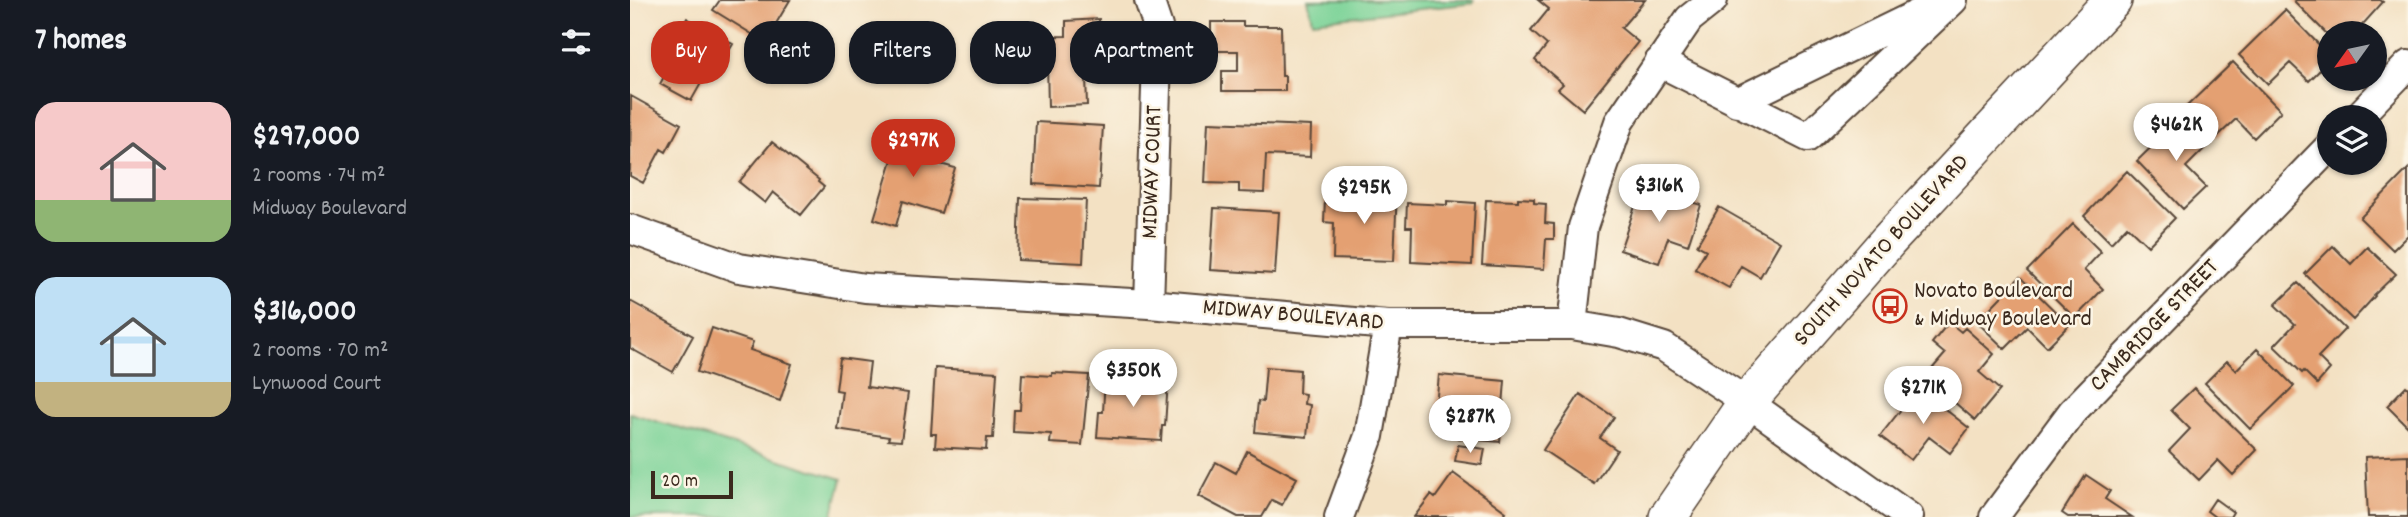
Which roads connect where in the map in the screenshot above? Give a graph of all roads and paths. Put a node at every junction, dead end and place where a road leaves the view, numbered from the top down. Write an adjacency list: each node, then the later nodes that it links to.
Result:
1 (1149, 0): 12 (street, MIDWAY COURT)
2 (1713, 0): 6 (street)
3 (1946, 0): 8 (street)
4 (1953, 0): 8 (street)
5 (2113, 0): 15 (main road, SOUTH NOVATO BOULEVARD)
6 (1659, 62): 8 (street); 14 (street)
7 (2408, 65): 9 (street)
8 (1738, 102)
9 (2370, 105)
10 (2317, 159): 19 (street, CAMBRIDGE STREET)
11 (630, 229): 12 (street, MIDWAY BOULEVARD)
12 (1149, 303): 13 (street, MIDWAY BOULEVARD)
13 (1388, 325): 14 (street, MIDWAY BOULEVARD); 16 (street)
14 (1572, 325): 15 (street, MIDWAY BOULEVARD)
15 (1747, 402): 17 (main road, SOUTH NOVATO BOULEVARD); 18 (street, MIDWAY BOULEVARD)
16 (1339, 517)
17 (1668, 517)
18 (1909, 517)
19 (1994, 517)

